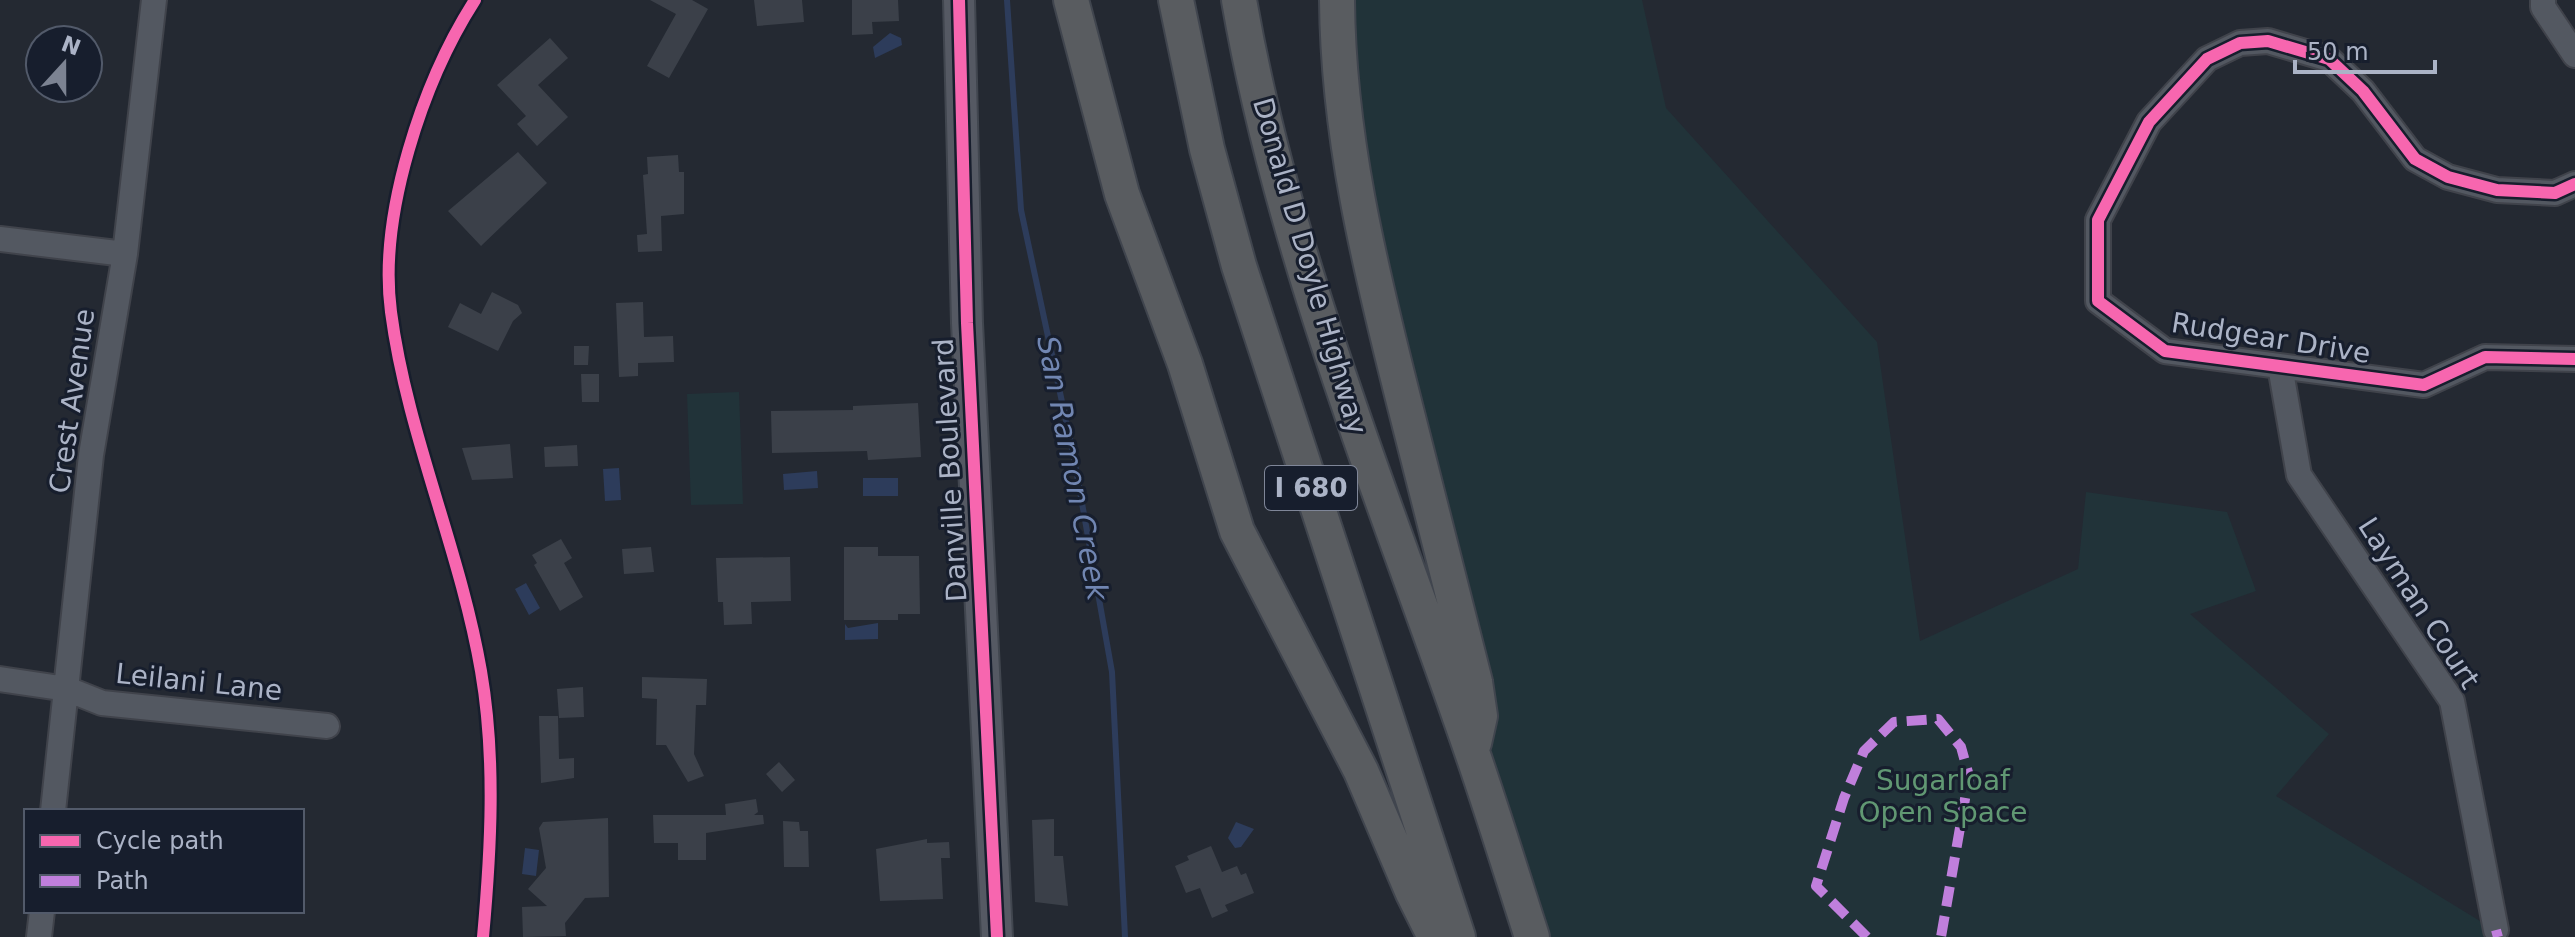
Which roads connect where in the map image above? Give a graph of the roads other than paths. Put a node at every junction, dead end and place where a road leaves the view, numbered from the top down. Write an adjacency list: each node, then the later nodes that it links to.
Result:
1 (154, 0): 11 (street, Crest Avenue)
2 (959, 0): 22 (main road, Danville Boulevard)
3 (1071, 0): 23 (highway)
4 (1176, 0): 24 (highway, I 680)
5 (1239, 0): 17 (highway, Donald D Doyle Highway / I 680)
6 (1337, 0): 17 (highway)
7 (2543, 0): 8 (street)
8 (2572, 44)
9 (2575, 184): 13 (street, Rudgear Drive)
10 (0, 239): 11 (street)
11 (125, 254): 15 (street, Crest Avenue)
12 (2575, 359): 13 (street, Rudgear Drive)
13 (2280, 366): 20 (street, Layman Court)
14 (0, 679): 15 (street, Leilani Lane)
15 (67, 689): 16 (street, Leilani Lane); 18 (street, Crest Avenue)
16 (327, 726)
17 (1472, 751): 25 (highway, Donald D Doyle Highway / I 680)
18 (53, 809)
19 (42, 913): 21 (street)
20 (2496, 930)
21 (39, 937)
22 (997, 937)
23 (1435, 937)
24 (1458, 937)
25 (1532, 937)

